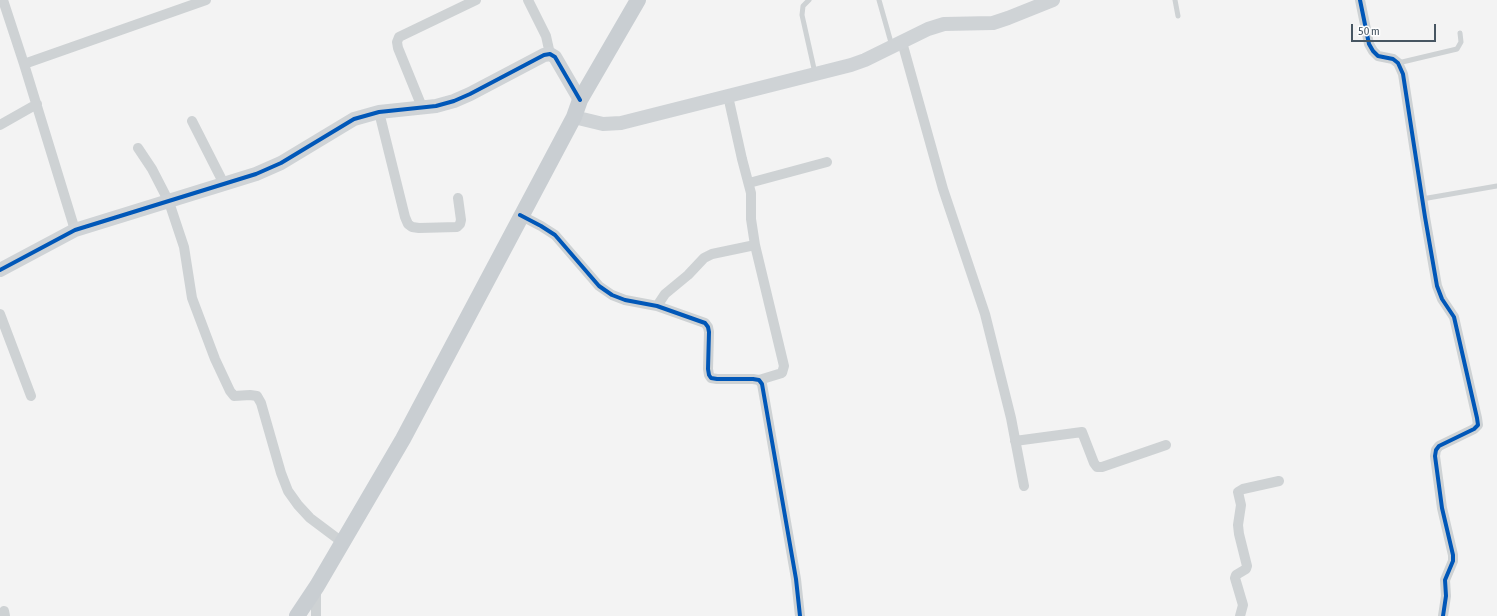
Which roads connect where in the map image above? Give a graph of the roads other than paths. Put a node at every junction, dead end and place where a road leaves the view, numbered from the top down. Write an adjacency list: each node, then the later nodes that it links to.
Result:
1 (3, 0): 16 (street)
2 (206, 0): 16 (street)
3 (476, 0): 21 (street)
4 (528, 0): 14 (street)
5 (638, 0): 19 (main road)
6 (809, 0): 17 (lane)
7 (879, 0): 13 (lane)
8 (1052, 0): 13 (street)
9 (1175, 0): 11 (lane)
10 (1360, 0): 15 (street)
11 (1178, 16)
12 (1460, 32): 15 (lane)
13 (897, 44): 17 (street); 42 (street)
14 (550, 54): 19 (street); 21 (street)
15 (1398, 63): 32 (street)
16 (24, 64): 20 (street)
17 (815, 73): 18 (street)
18 (728, 96): 23 (street); 28 (street)
19 (580, 100): 23 (main road)
20 (37, 104): 25 (street); 35 (street)
21 (422, 107): 22 (street)
22 (379, 112): 29 (street); 31 (street)
23 (574, 117): 34 (main road)
24 (192, 121): 29 (street)
25 (0, 125)
26 (138, 148): 33 (street)
27 (827, 162): 28 (street)
28 (749, 183): 36 (street)
29 (224, 184): 33 (street)
30 (1497, 186): 32 (lane)
31 (458, 198)
32 (1422, 199): 52 (street)
33 (169, 202): 35 (street); 46 (street)
34 (520, 215): 38 (street); 46 (main road)
35 (76, 230): 37 (street)
36 (755, 245): 38 (street); 40 (street)
37 (0, 270)
38 (657, 306): 40 (street)
39 (0, 314): 41 (street)
40 (759, 380): 50 (street)
41 (31, 396)
42 (1015, 441): 43 (street); 45 (street)
43 (1166, 445)
44 (1279, 481): 51 (street)
45 (1024, 486)
46 (342, 542): 47 (main road)
47 (316, 586): 48 (main road); 49 (street)
48 (297, 616)
49 (316, 616)
50 (800, 616)
51 (1240, 616)
52 (1443, 616)

